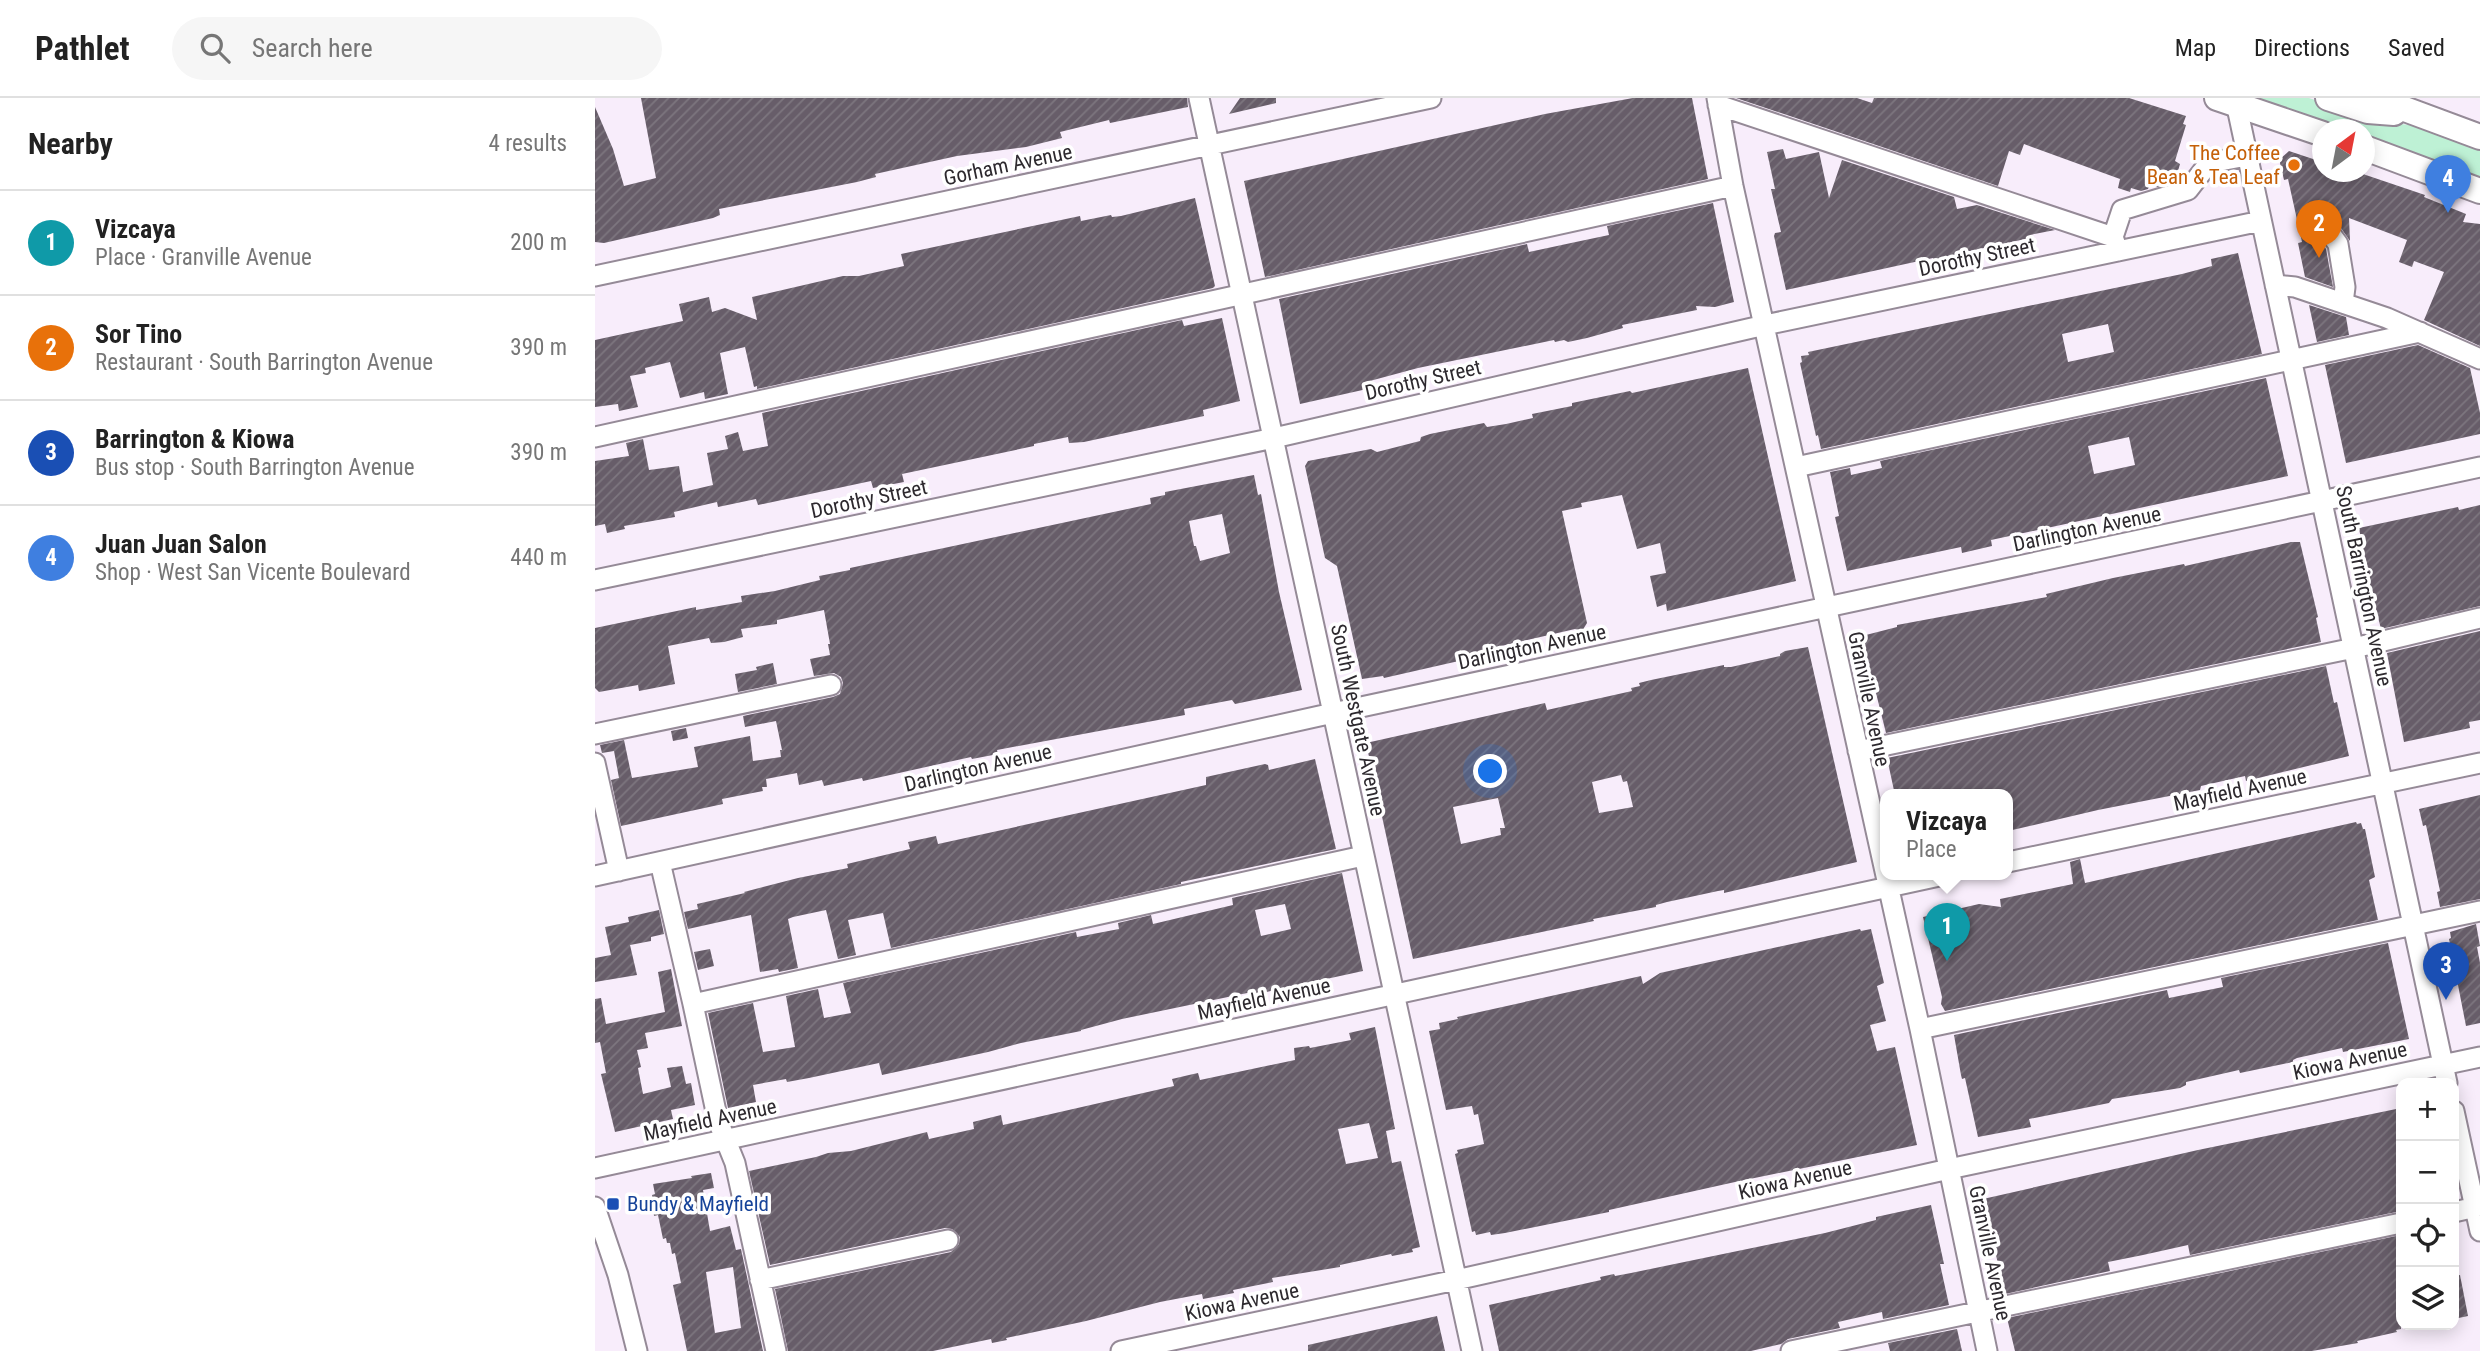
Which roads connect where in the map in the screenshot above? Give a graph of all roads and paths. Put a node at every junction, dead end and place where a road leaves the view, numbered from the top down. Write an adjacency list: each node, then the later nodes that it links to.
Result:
1 (1199, 98): 10 (street, South Westgate Avenue)
2 (1431, 98): 10 (street, Gorham Avenue)
3 (2328, 98): 7 (main road)
4 (2375, 98): 7 (main road)
5 (2234, 100): 8 (main road); 12 (street, South Barrington Avenue)
6 (1718, 102): 13 (street, Granville Avenue); 17 (street)
7 (2426, 116): 9 (main road)
8 (2312, 130)
9 (2480, 137)
10 (1209, 146): 18 (street, Gorham Avenue); 20 (street, South Westgate Avenue)
11 (2375, 152): 14 (main road)
12 (2246, 156): 15 (street, South Barrington Avenue); 17 (street)
13 (1733, 186): 20 (street); 22 (street, Granville Avenue)
14 (2480, 191)
15 (2261, 221): 17 (street, Dorothy Street); 19 (street, South Barrington Avenue)
16 (2324, 225): 21 (street)
17 (2115, 244): 22 (street, Dorothy Street)
18 (595, 276)
19 (2275, 285): 21 (street); 25 (street, South Barrington Avenue)
20 (1241, 295): 26 (street); 27 (street, South Westgate Avenue)
21 (2343, 303): 23 (street)
22 (1765, 325): 27 (street, Dorothy Street); 28 (street, Granville Avenue)
23 (2420, 332): 24 (street); 25 (street)
24 (2480, 359)
25 (2292, 360): 28 (street); 30 (street, South Barrington Avenue)
26 (595, 437)
27 (1274, 438): 31 (street, Dorothy Street); 36 (street, South Westgate Avenue)
28 (1795, 467): 32 (street, Granville Avenue)
29 (2480, 467): 30 (street, Darlington Avenue)
30 (2323, 503): 32 (street, Darlington Avenue); 34 (street, South Barrington Avenue)
31 (595, 580)
32 (1826, 608): 36 (street, Darlington Avenue); 38 (street, Granville Avenue)
33 (2480, 618): 34 (street)
34 (2354, 648): 38 (street); 41 (street, South Barrington Avenue)
35 (831, 685): 37 (street)
36 (1333, 713): 43 (street, South Westgate Avenue); 45 (street, Darlington Avenue)
37 (595, 734)
38 (1857, 751): 42 (street, Granville Avenue)
39 (595, 763): 46 (street)
40 (2480, 763): 41 (street, Mayfield Avenue)
41 (2383, 784): 44 (street, Mayfield Avenue); 52 (street, South Barrington Avenue)
42 (1880, 852)
43 (1363, 856): 53 (street, South Westgate Avenue); 54 (street)
44 (2013, 861)
45 (660, 862): 46 (street, Darlington Avenue); 54 (street)
46 (619, 871): 47 (street, Darlington Avenue)
47 (595, 876)
48 (1886, 880): 50 (street, Granville Avenue)
49 (1921, 880): 50 (street, Mayfield Avenue)
50 (1888, 887): 53 (street, Mayfield Avenue); 55 (street, Granville Avenue)
51 (2480, 911): 52 (street)
52 (2413, 925): 55 (street); 57 (street, South Barrington Avenue)
53 (1392, 995): 59 (street, Mayfield Avenue); 69 (street, South Westgate Avenue)
54 (692, 1004): 59 (street)
55 (1920, 1029): 61 (street, Granville Avenue)
56 (2480, 1057): 57 (street, Kiowa Avenue)
57 (2446, 1074): 61 (street, Kiowa Avenue)
58 (2459, 1132): 62 (street)
59 (726, 1140): 60 (street, Mayfield Avenue); 68 (street)
60 (595, 1168)
61 (1949, 1169): 69 (street, Kiowa Avenue); 70 (street, Granville Avenue)
62 (2477, 1206): 64 (street); 66 (street)
63 (595, 1208): 71 (street)
64 (2459, 1211)
65 (2396, 1224): 70 (street)
66 (2480, 1231)
67 (948, 1240): 68 (street)
68 (760, 1280): 72 (street)
69 (1456, 1280): 73 (street, Kiowa Avenue); 74 (street, South Westgate Avenue)
70 (1979, 1311): 75 (street); 76 (street, Granville Avenue)
71 (637, 1351)
72 (776, 1351)
73 (1121, 1351)
74 (1472, 1351)
75 (1791, 1351)
76 (1987, 1351)

